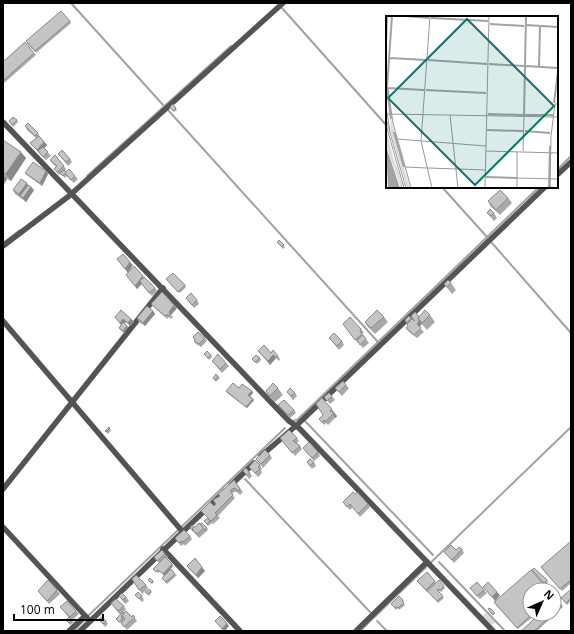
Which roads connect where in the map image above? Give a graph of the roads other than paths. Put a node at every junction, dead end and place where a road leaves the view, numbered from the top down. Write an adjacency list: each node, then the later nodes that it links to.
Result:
1 (283, 3): 6 (street)
2 (3, 122): 6 (street)
3 (571, 162): 4 (street)
4 (558, 174)
5 (544, 188): 11 (street)
6 (70, 193): 7 (street); 8 (street)
7 (3, 246)
8 (162, 290): 10 (street); 11 (street)
9 (3, 321): 10 (street)
10 (72, 402): 12 (street); 14 (street)
11 (295, 426): 14 (street); 16 (street)
12 (3, 489)
13 (3, 527): 17 (street)
14 (181, 529): 15 (street)
15 (163, 549): 17 (street); 20 (street)
16 (428, 564): 21 (street); 22 (street)
17 (87, 618): 18 (street); 19 (street)
18 (69, 631)
19 (80, 631)
20 (240, 631)
21 (356, 631)
22 (493, 631)

